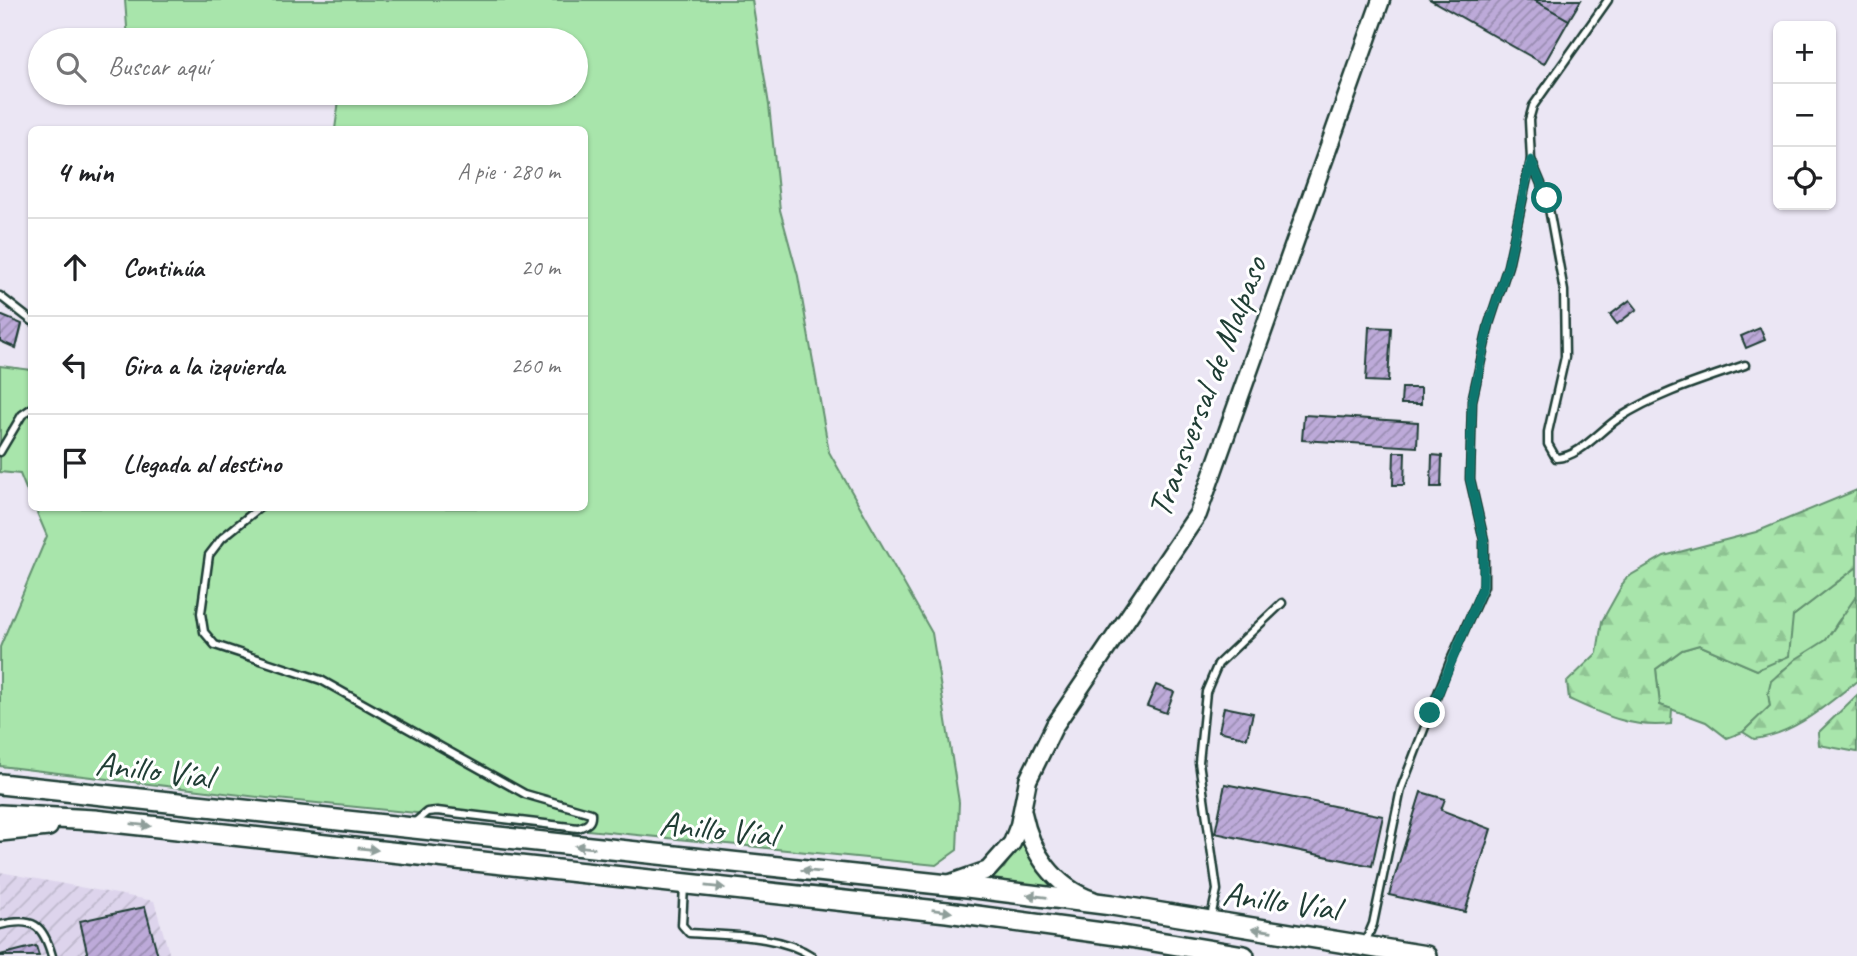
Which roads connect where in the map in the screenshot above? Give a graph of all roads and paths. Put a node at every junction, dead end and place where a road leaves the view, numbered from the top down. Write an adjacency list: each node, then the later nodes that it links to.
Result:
1 (1381, 0): 12 (main road, Transversal de Malpaso)
2 (1608, 0): 3 (lane)
3 (1531, 160): 6 (lane); 22 (lane)
4 (0, 296): 5 (lane)
5 (28, 318)
6 (1745, 365)
7 (28, 411): 8 (lane)
8 (0, 452)
9 (255, 511): 15 (lane)
10 (1282, 603): 20 (lane)
11 (0, 784): 15 (highway, Anillo Víal)
12 (1022, 807): 18 (main road, Transversal de Malpaso); 19 (main road)
13 (0, 815): 14 (highway, Anillo Víal)
14 (94, 820): 16 (highway); 17 (highway, Anillo Víal, one-way to 17)
15 (404, 828): 18 (highway, Anillo Víal, one-way to 15)
16 (0, 831)
17 (684, 884): 24 (lane); 25 (highway, Anillo Víal, one-way to 25)
18 (945, 885): 19 (highway, Anillo Víal, one-way to 18)
19 (1112, 905): 20 (highway, Anillo Víal)
20 (1210, 922): 22 (highway, Anillo Víal, one-way to 20)
21 (0, 925): 23 (lane)
22 (1364, 945): 26 (highway, Anillo Víal)
23 (52, 956)
24 (812, 956)
25 (1244, 956)
26 (1426, 956)

